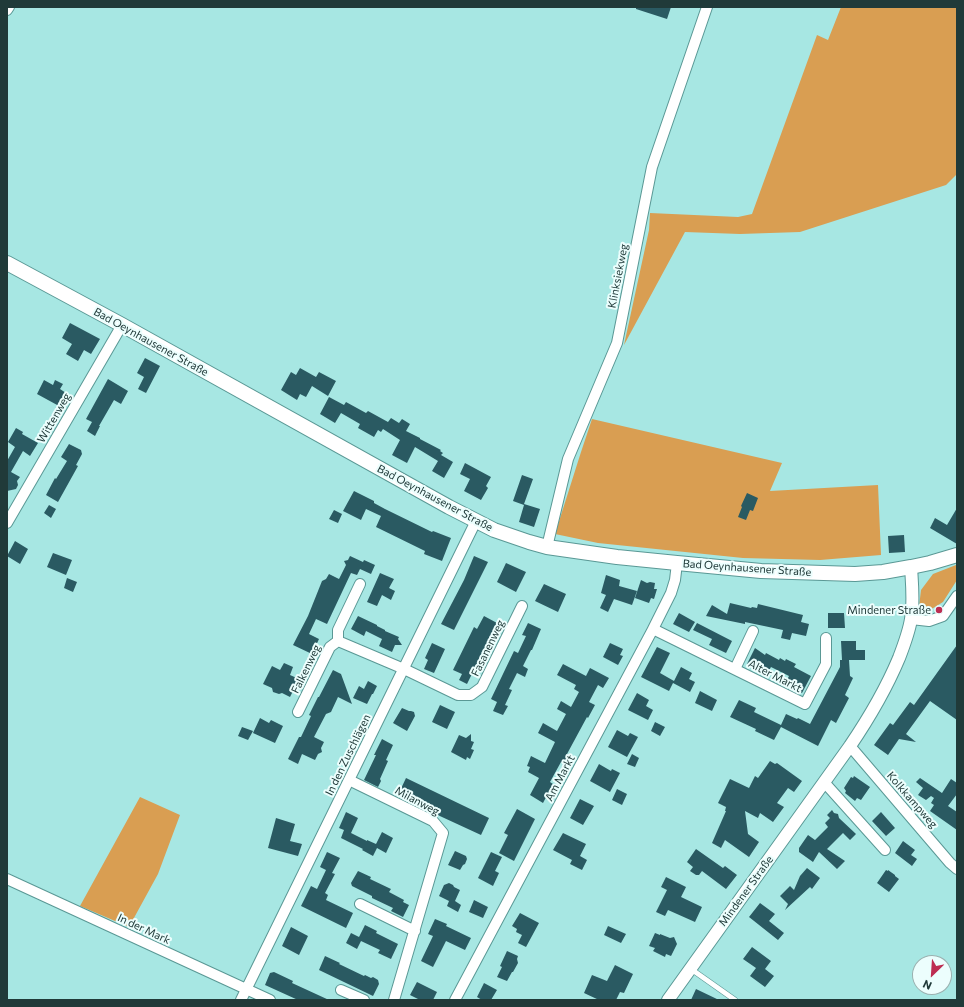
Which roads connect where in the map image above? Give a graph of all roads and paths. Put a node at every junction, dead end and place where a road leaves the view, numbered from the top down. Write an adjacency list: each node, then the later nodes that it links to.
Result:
1 (9, 7): 3 (street)
2 (707, 7): 8 (street, Klinksiekweg)
3 (7, 10)
4 (7, 263): 5 (main road, Bad Oeynhausener Straße)
5 (122, 325): 6 (main road, Bad Oeynhausener Straße); 7 (street, Wittenweg)
6 (476, 521): 8 (main road, Bad Oeynhausener Straße); 20 (street, In den Zuschlägen)
7 (7, 522)
8 (547, 547): 10 (main road, Bad Oeynhausener Straße)
9 (957, 555): 11 (main road, Bad Oeynhausener Straße)
10 (677, 563): 11 (main road, Bad Oeynhausener Straße); 16 (street, Am Markt)
11 (911, 567): 15 (street, Mindener Straße)
12 (360, 584): 19 (street, Falkenweg)
13 (957, 596): 15 (street)
14 (522, 606): 20 (street, Fasanenweg)
15 (911, 619): 23 (street, Mindener Straße)
16 (653, 629): 21 (street, Alter Markt); 38 (street, Am Markt)
17 (753, 630): 21 (street, Alter Markt)
18 (826, 638): 21 (street, Alter Markt)
19 (338, 640): 20 (street); 22 (street, Falkenweg)
20 (404, 669): 24 (street, In den Zuschlägen)
21 (735, 669)
22 (298, 712)
23 (850, 746): 25 (street, Mindener Straße); 27 (street, Kolkkampweg)
24 (349, 780): 30 (street, Milanweg); 32 (street, In den Zuschlägen)
25 (824, 782): 26 (street); 31 (street, Mindener Straße)
26 (885, 850)
27 (957, 869)
28 (7, 879): 32 (street, In der Mark)
29 (360, 904): 30 (street)
30 (415, 931): 37 (street, Milanweg)
31 (691, 969): 39 (street, Mindener Straße); 40 (lane)
32 (247, 990): 34 (street, In den Zuschlägen); 35 (street, In der Mark)
33 (341, 990): 36 (street)
34 (241, 1000)
35 (270, 1000)
36 (364, 1000)
37 (394, 1000)
38 (455, 1000)
39 (668, 1000)
40 (735, 1000)

